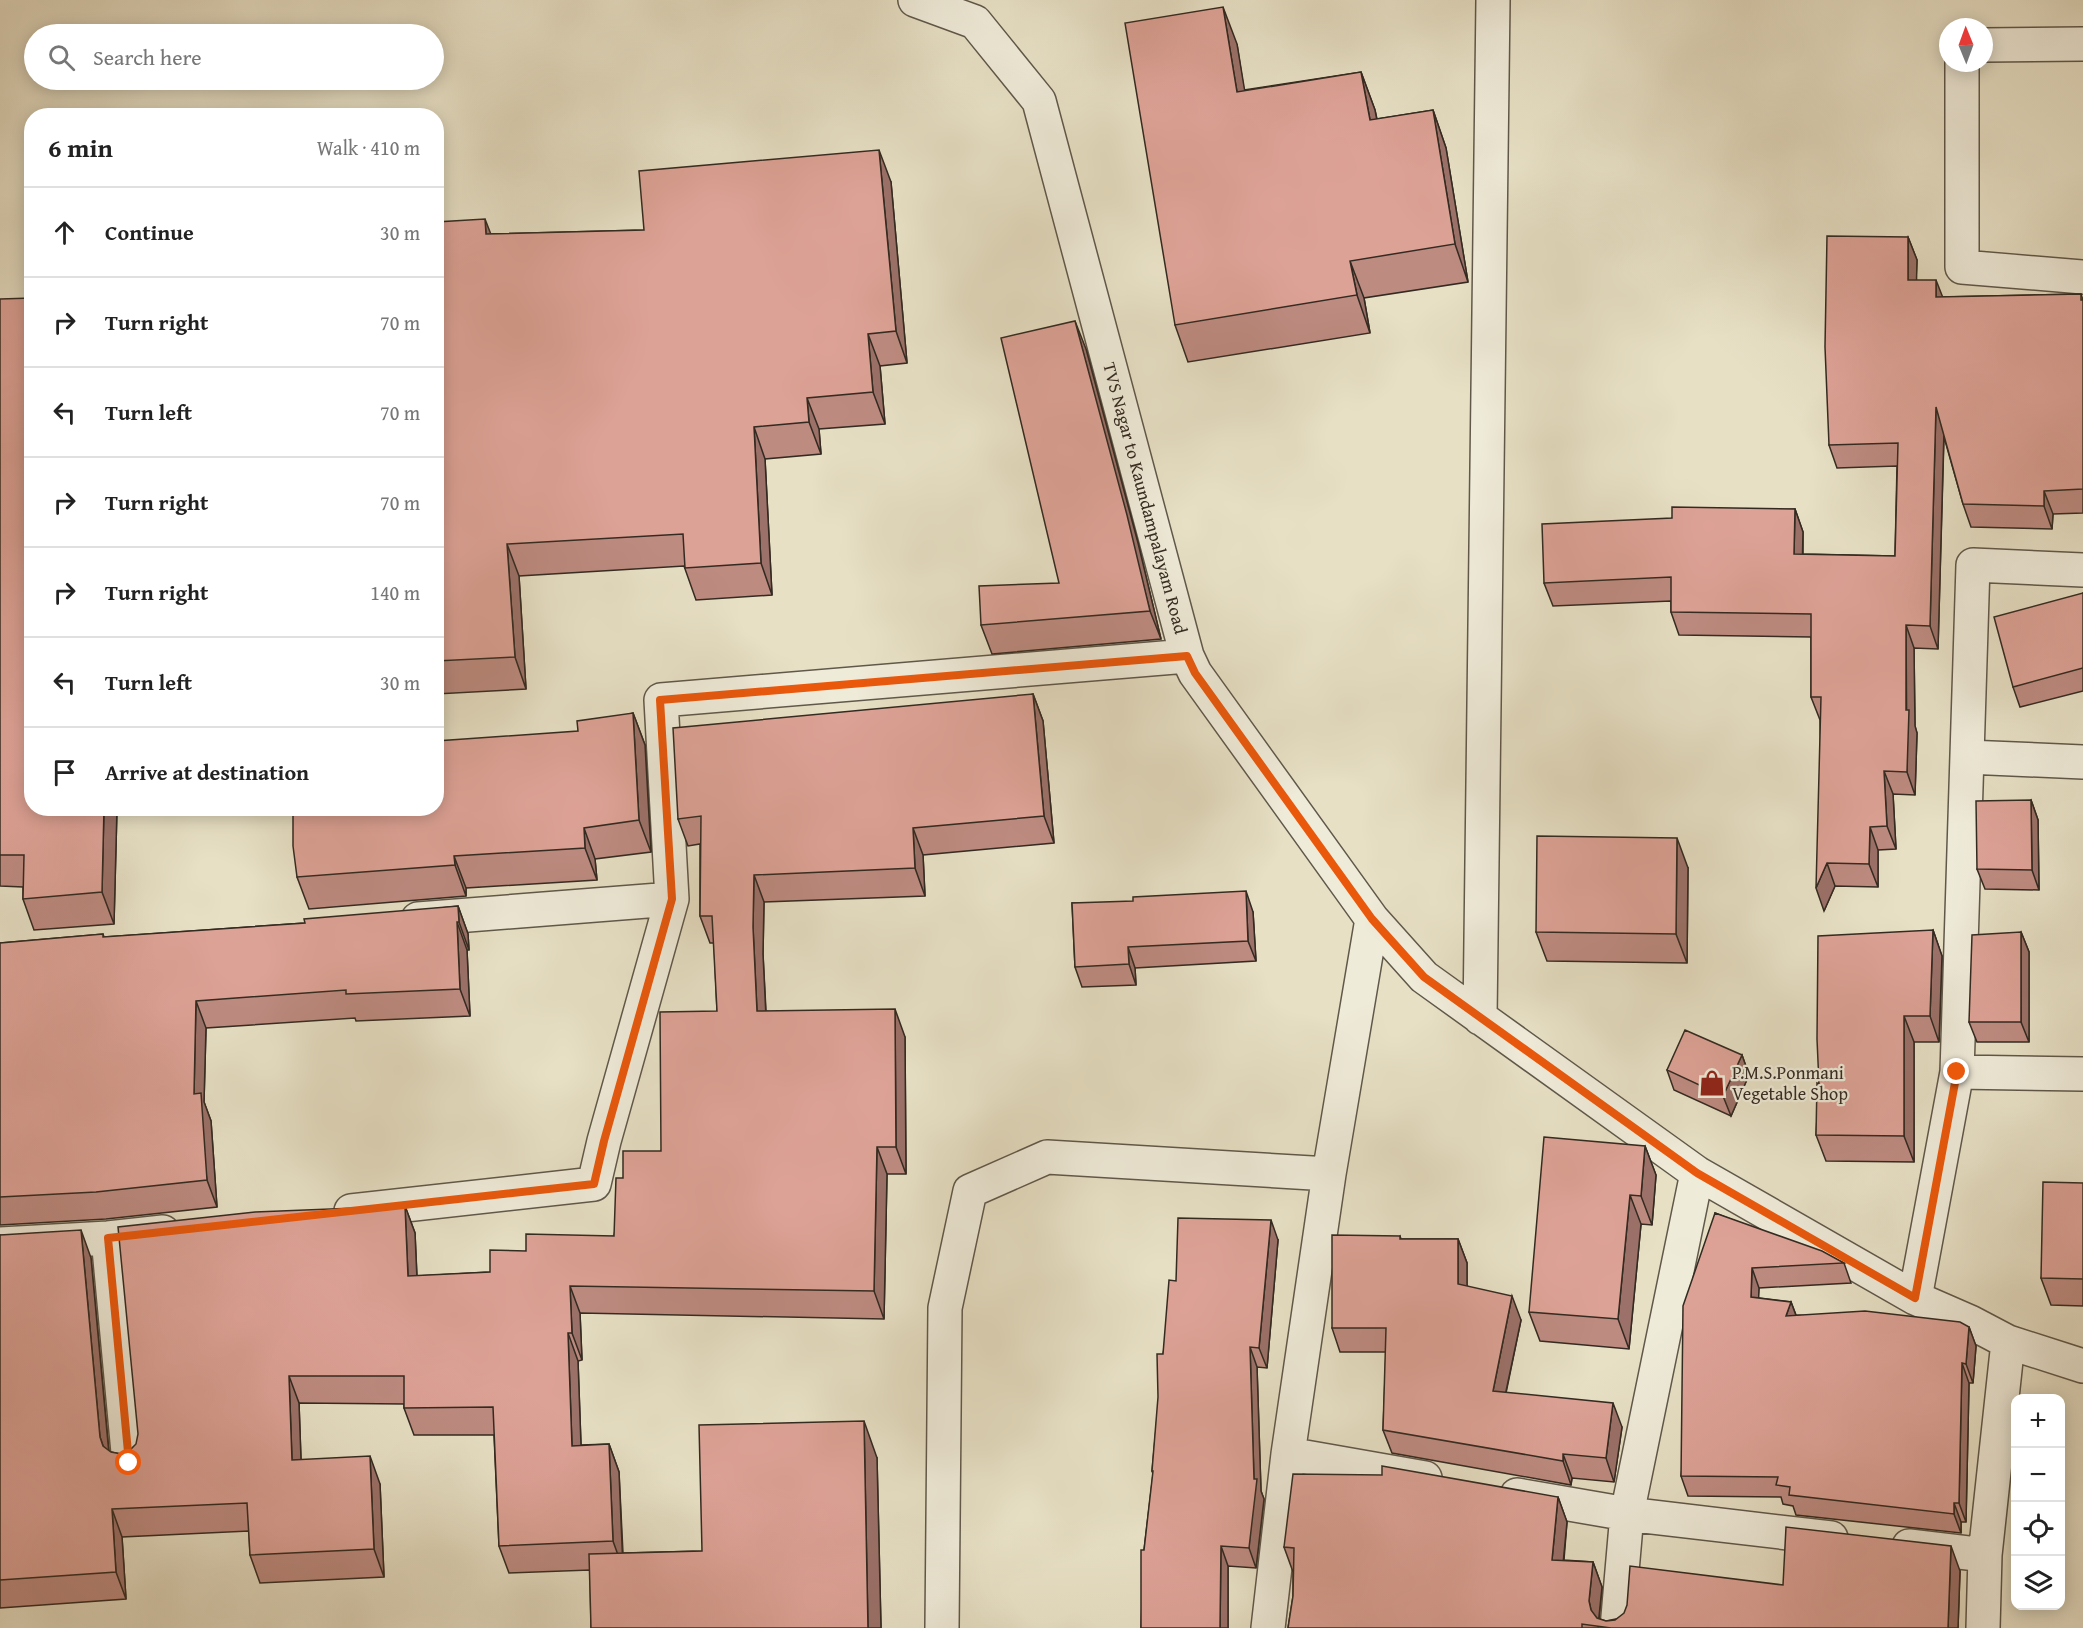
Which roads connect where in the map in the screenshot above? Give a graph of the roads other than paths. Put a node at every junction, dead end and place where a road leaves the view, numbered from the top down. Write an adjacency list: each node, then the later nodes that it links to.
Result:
1 (915, 0): 3 (street, TVS Nagar to Kaundampalayam Road)
2 (1493, 0): 15 (street)
3 (975, 11): 9 (street, TVS Nagar to Kaundampalayam Road)
4 (2083, 44): 5 (street)
5 (1993, 45)
6 (1962, 72): 7 (street)
7 (2083, 277)
8 (2083, 570): 10 (street)
9 (1187, 656): 12 (street); 13 (street, TVS Nagar to Kaundampalayam Road)
10 (1967, 757): 11 (street); 16 (street)
11 (2083, 762)
12 (672, 899): 14 (street); 20 (street)
13 (1372, 919): 15 (street, TVS Nagar to Kaundampalayam Road); 19 (street)
14 (389, 921)
15 (1480, 1018): 18 (street, TVS Nagar to Kaundampalayam Road)
16 (1957, 1072): 17 (street); 24 (street)
17 (2083, 1074)
18 (1697, 1173): 24 (street, TVS Nagar to Kaundampalayam Road); 31 (street)
19 (1329, 1174): 27 (street); 33 (street)
20 (321, 1214)
21 (191, 1229): 22 (street)
22 (108, 1238): 23 (street); 28 (street)
23 (0, 1244)
24 (1915, 1298): 25 (street, TVS Nagar to Kaundampalayam Road)
25 (2008, 1342): 26 (street, TVS Nagar to Kaundampalayam Road); 32 (street)
26 (2083, 1366)
27 (1288, 1454): 29 (street); 34 (street)
28 (129, 1463)
29 (1451, 1483)
30 (1486, 1489): 31 (street)
31 (1627, 1514): 32 (street); 35 (street)
32 (1985, 1555): 36 (street)
33 (942, 1628)
34 (1268, 1628)
35 (1617, 1628)
36 (1983, 1628)

